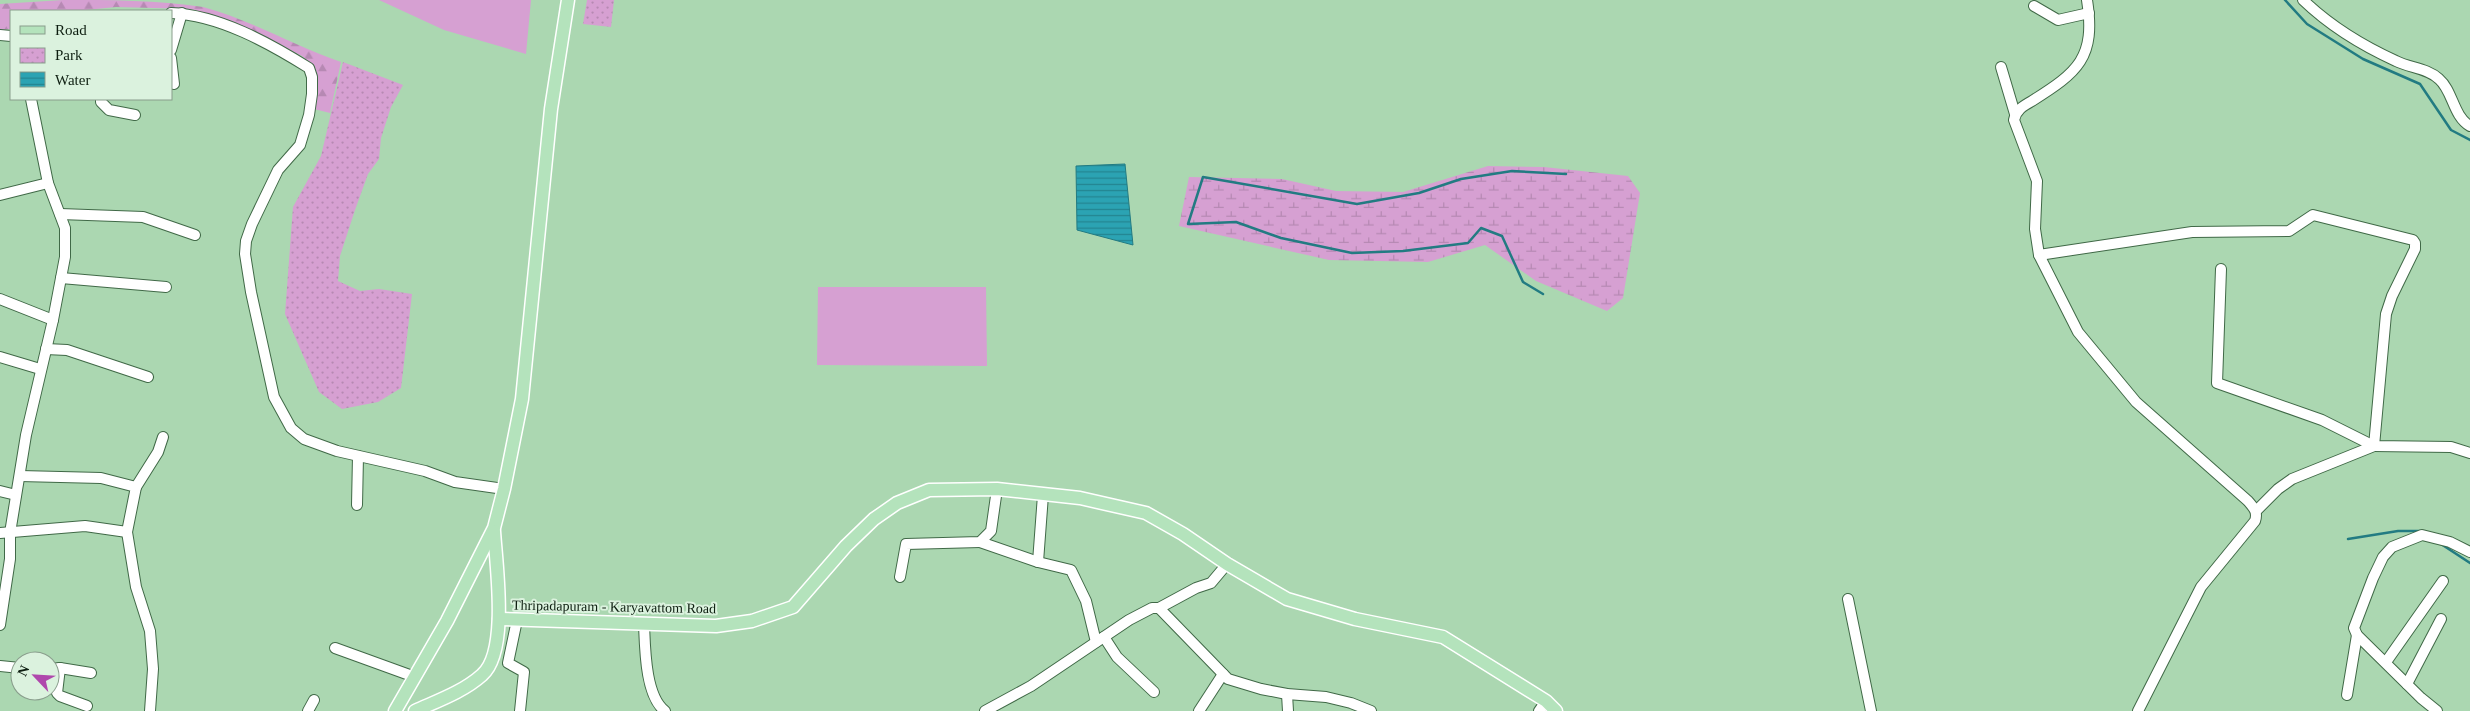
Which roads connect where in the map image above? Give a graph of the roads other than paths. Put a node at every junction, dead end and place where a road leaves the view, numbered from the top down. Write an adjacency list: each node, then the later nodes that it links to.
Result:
1 (568, 0): 37 (main road)
2 (2087, 0): 7 (street)
3 (2303, 0): 16 (street)
4 (2034, 6): 7 (street)
5 (172, 12): 6 (street)
6 (182, 13): 8 (street); 34 (street)
7 (2089, 13): 14 (street)
8 (172, 47)
9 (172, 67): 11 (street)
10 (2001, 67): 14 (street)
11 (174, 84)
12 (31, 100): 17 (street)
13 (101, 100): 15 (street)
14 (2015, 114): 21 (street)
15 (136, 115)
16 (2470, 126)
17 (48, 184): 18 (street); 19 (street)
18 (0, 195)
19 (60, 214): 20 (street); 23 (street)
20 (195, 235)
21 (2039, 255): 32 (street); 43 (street)
22 (2221, 269): 32 (street)
23 (61, 278): 24 (street); 26 (street)
24 (166, 286)
25 (0, 299): 26 (street)
26 (53, 320): 27 (street)
27 (46, 349): 29 (street); 30 (street)
28 (0, 357): 29 (street)
29 (40, 369): 35 (street)
30 (148, 377)
31 (163, 437): 36 (street)
32 (2374, 446): 33 (street); 43 (street)
33 (2470, 453)
34 (358, 456): 37 (street); 42 (street)
35 (20, 476): 36 (street); 40 (street)
36 (136, 487): 45 (street)
37 (504, 489): 44 (main road)
38 (997, 489): 41 (main road, Thripadapuram - Karyavattom Road); 47 (street); 59 (main road, Thripadapuram - Karyavattom Road)
39 (0, 491): 40 (street)
40 (16, 495): 46 (street)
41 (1043, 495): 49 (street); 50 (main road, Thripadapuram - Karyavattom Road)
42 (357, 505)
43 (2256, 511): 90 (street)
44 (494, 528): 55 (main road); 67 (main road)
45 (127, 532): 46 (street); 80 (street)
46 (5, 533): 57 (street)
47 (980, 542): 49 (street); 51 (street)
48 (2470, 552): 60 (street)
49 (1038, 562): 61 (street)
50 (1227, 564): 54 (street); 75 (main road, Thripadapuram - Karyavattom Road)
51 (900, 577)
52 (2443, 581): 63 (street)
53 (1848, 599): 89 (street)
54 (1159, 608): 61 (street); 66 (street)
55 (499, 619): 58 (main road, Thripadapuram - Karyavattom Road); 76 (main road)
56 (2441, 619): 68 (street)
57 (0, 620)
58 (517, 620): 59 (main road, Thripadapuram - Karyavattom Road); 78 (street)
59 (644, 624): 83 (street)
60 (2357, 634): 63 (street); 71 (street)
61 (1100, 640): 69 (street); 84 (street)
62 (335, 648): 67 (street)
63 (2386, 662): 68 (street)
64 (60, 669): 65 (street)
65 (91, 673)
66 (1222, 674): 70 (street); 85 (street)
67 (415, 677): 77 (main road)
68 (2407, 684): 79 (street)
69 (1154, 692)
70 (1287, 694): 86 (street); 87 (street)
71 (2347, 695)
72 (60, 696): 74 (street)
73 (314, 700): 81 (street)
74 (87, 706)
75 (1542, 706): 88 (main road, Thripadapuram - Karyavattom Road)
76 (435, 707): 82 (main road)
77 (396, 710): 82 (main road)
78 (520, 710)
79 (2433, 710)
80 (150, 711)
81 (308, 711)
82 (414, 711)
83 (665, 711)
84 (985, 711)
85 (1199, 711)
86 (1288, 711)
87 (1371, 711)
88 (1556, 711)
89 (1871, 711)
90 (2138, 711)

